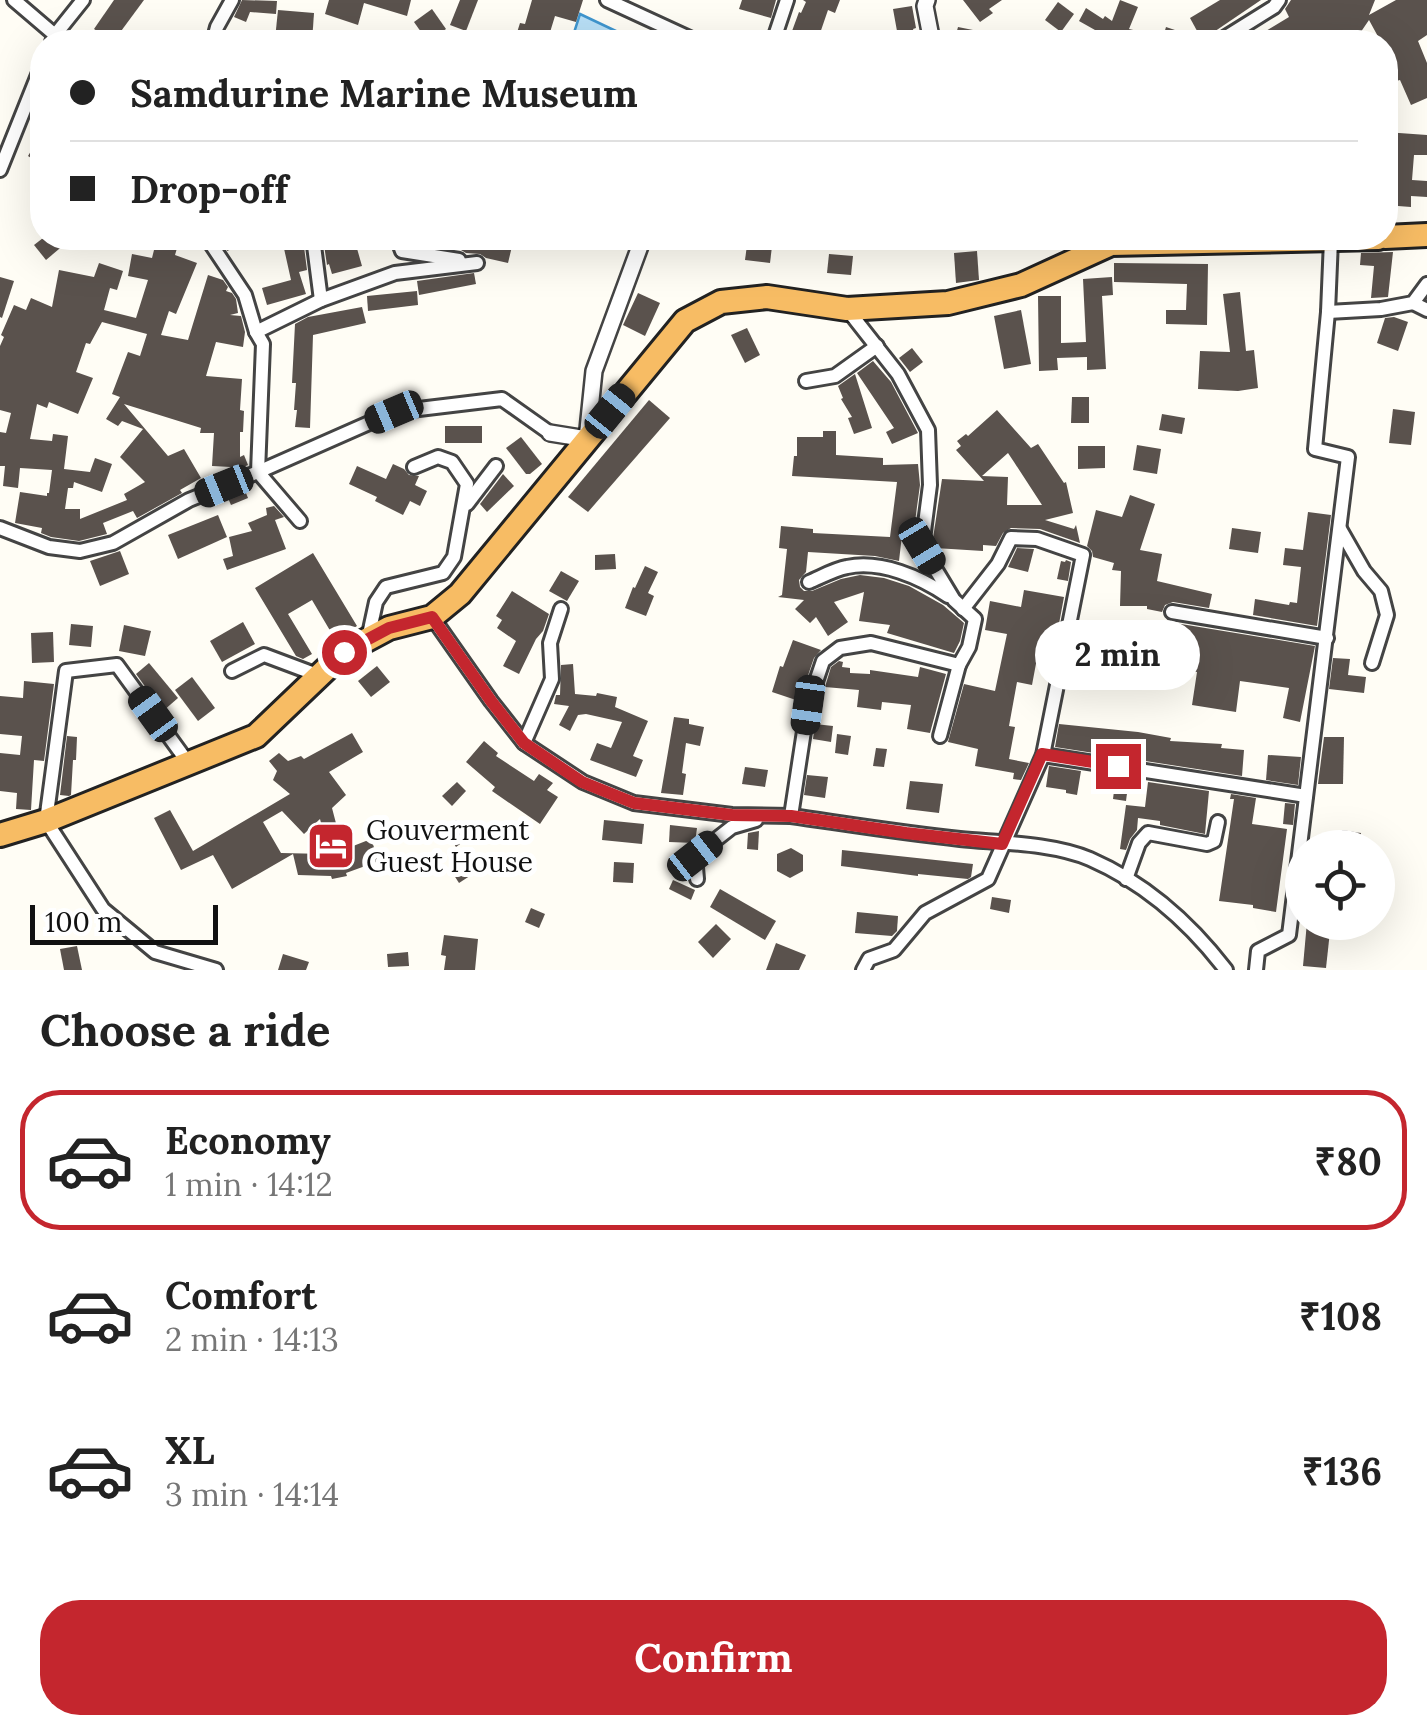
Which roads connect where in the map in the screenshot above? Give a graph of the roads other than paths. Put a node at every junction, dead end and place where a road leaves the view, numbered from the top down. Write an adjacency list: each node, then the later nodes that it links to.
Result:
1 (14, 0): 8 (street)
2 (83, 0): 9 (street)
3 (232, 0): 10 (street)
4 (606, 0): 11 (street)
5 (787, 0): 12 (street)
6 (928, 0): 13 (street)
7 (1279, 0): 14 (street)
8 (45, 30)
9 (61, 30)
10 (217, 30)
11 (672, 30)
12 (777, 30)
13 (929, 30)
14 (1237, 30)
15 (30, 96): 16 (street)
16 (0, 170)
17 (1427, 235): 18 (highway)
18 (1398, 236)
19 (215, 250): 31 (street)
20 (315, 250): 26 (street)
21 (402, 250): 26 (street)
22 (639, 250): 35 (street)
23 (1098, 250): 28 (highway)
24 (1331, 250): 30 (street)
25 (1427, 284): 27 (street)
26 (321, 300): 31 (street)
27 (1413, 303): 29 (street); 30 (street)
28 (847, 309): 32 (street); 35 (highway)
29 (1427, 310)
30 (1328, 312): 42 (street)
31 (256, 332): 38 (street)
32 (877, 346): 33 (street); 44 (street)
33 (806, 380)
34 (550, 433): 35 (street); 38 (street)
35 (587, 439): 47 (highway)
36 (496, 466): 39 (street)
37 (414, 467): 39 (street)
38 (258, 472): 40 (street); 41 (street)
39 (464, 511): 49 (street)
40 (300, 521)
41 (0, 528)
42 (1340, 528): 48 (street); 50 (street)
43 (809, 582): 44 (street)
44 (959, 604): 51 (street); 56 (street)
45 (561, 609): 55 (street)
46 (1172, 612): 48 (street)
47 (432, 617): 49 (highway); 55 (street)
48 (1327, 638): 58 (street)
49 (368, 639): 53 (highway)
50 (1372, 664)
51 (959, 665): 54 (street); 60 (street)
52 (232, 671): 53 (street)
53 (320, 676): 57 (highway)
54 (940, 736)
55 (524, 743): 59 (street)
56 (1042, 754): 58 (street); 64 (street)
57 (189, 764): 61 (highway); 61 (street)
58 (1306, 796): 70 (street)
59 (773, 816): 60 (street); 65 (street)
60 (791, 816): 64 (street)
61 (46, 822): 63 (highway); 67 (street)
62 (1218, 822): 66 (street)
63 (0, 835)
64 (1002, 844): 66 (street); 68 (street)
65 (697, 879)
66 (1126, 879): 69 (street)
67 (216, 970)
68 (863, 970)
69 (1226, 970)
70 (1256, 970)

